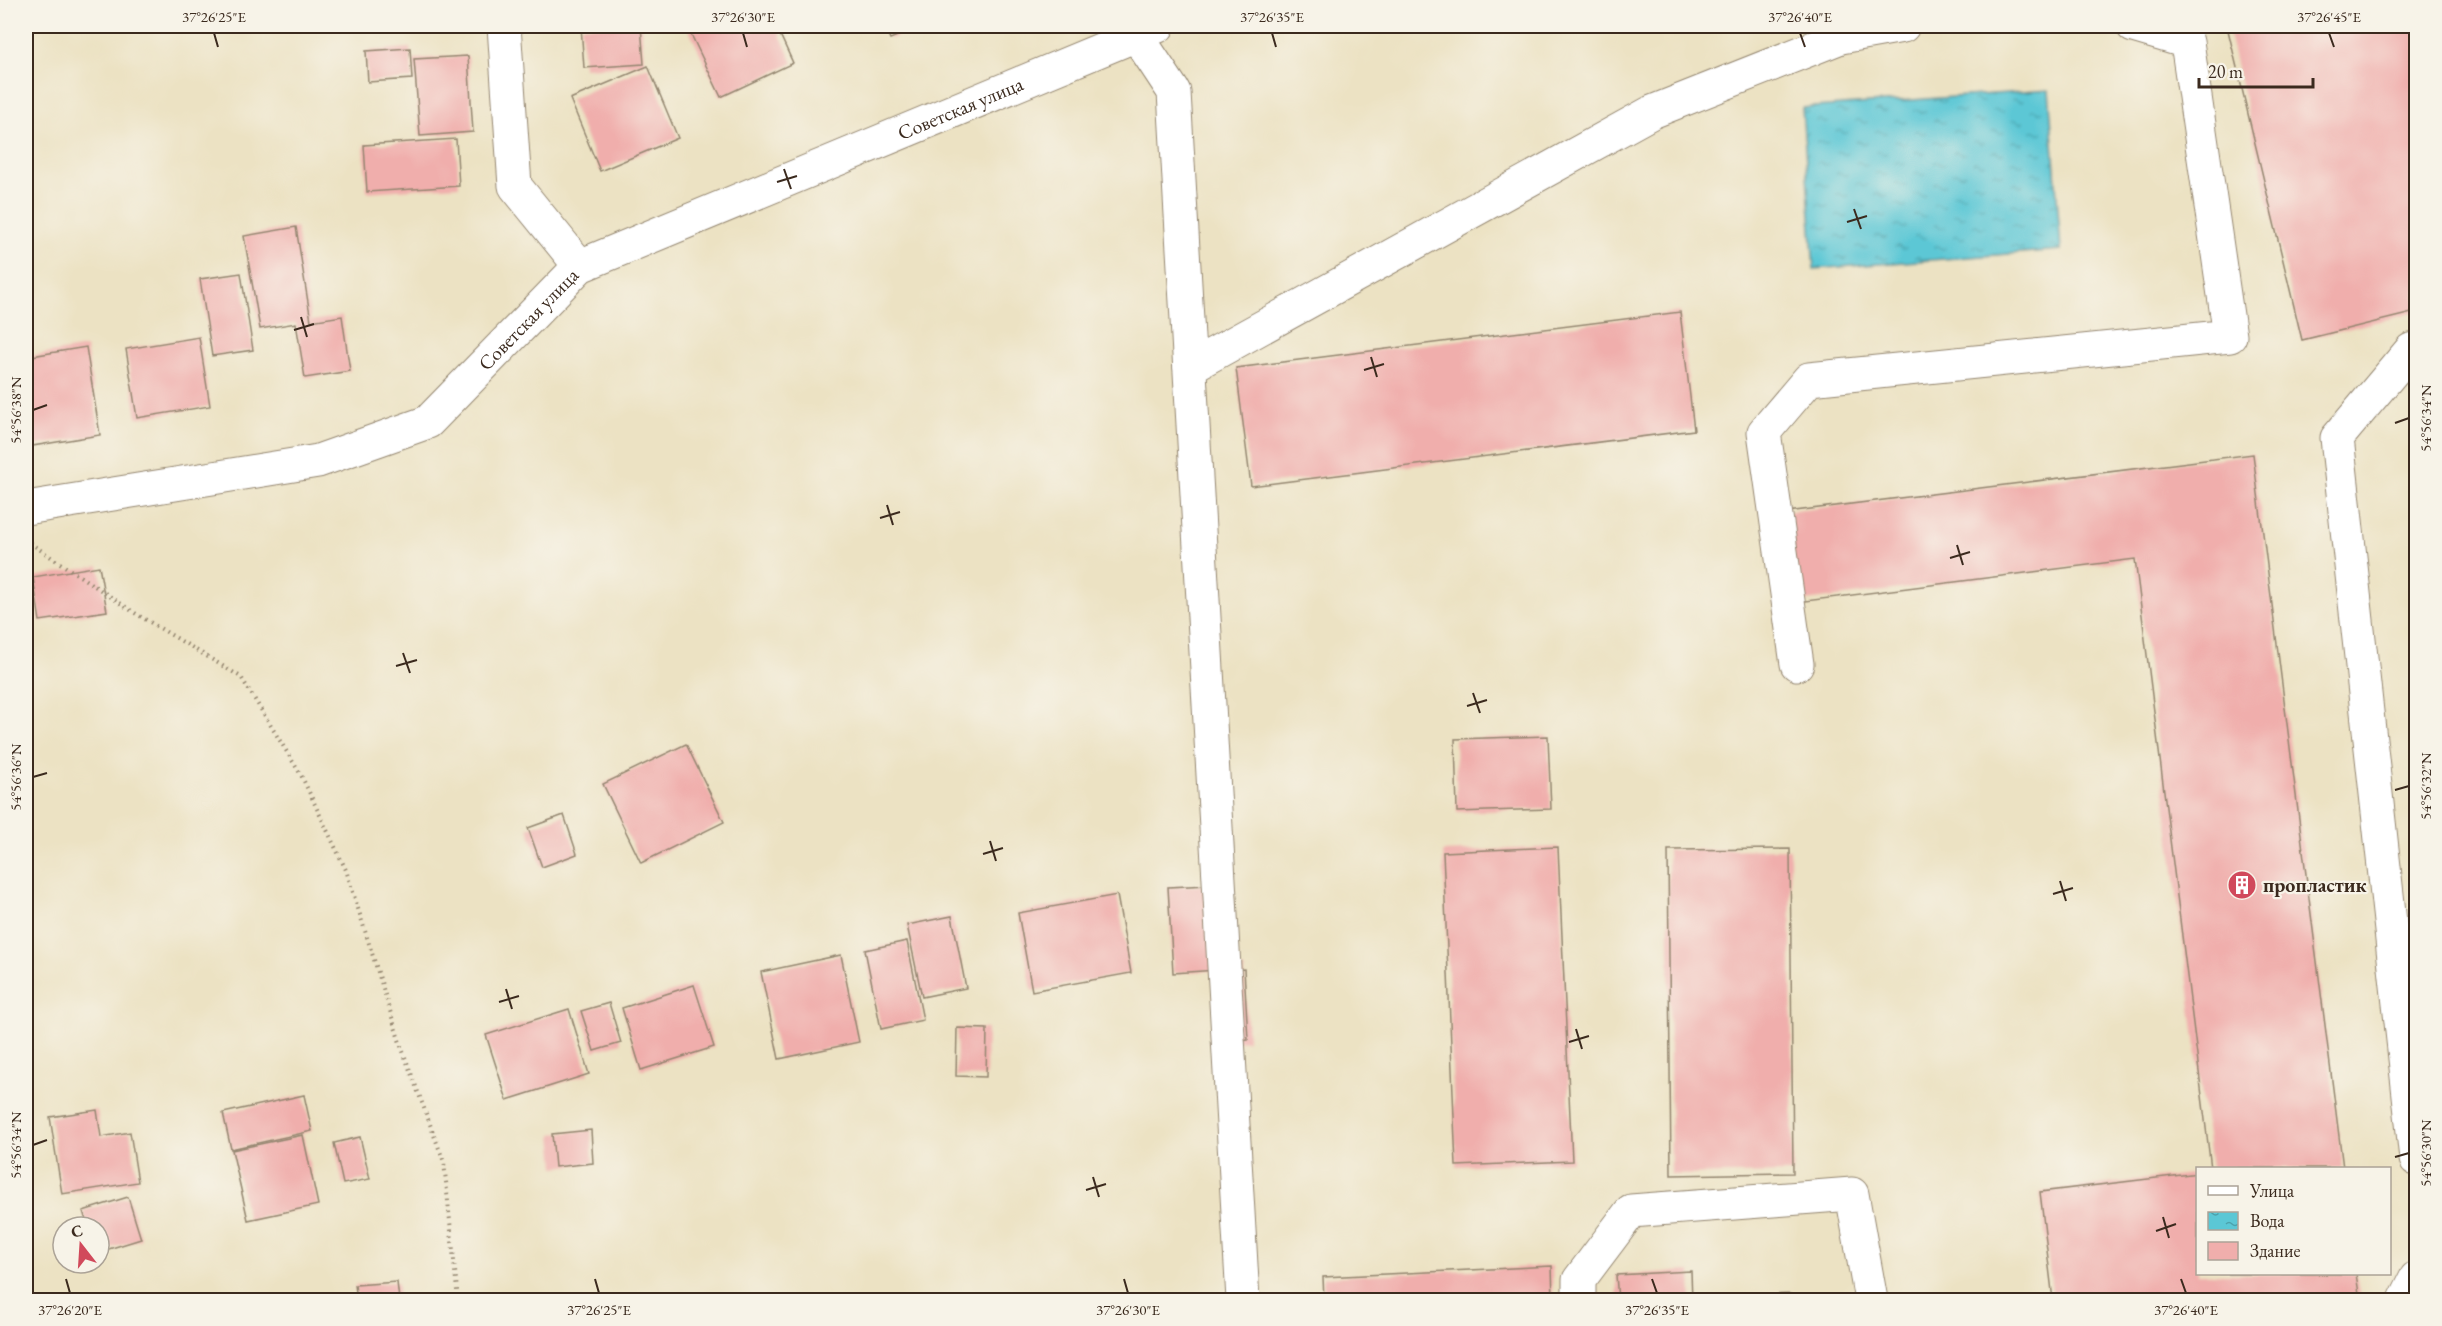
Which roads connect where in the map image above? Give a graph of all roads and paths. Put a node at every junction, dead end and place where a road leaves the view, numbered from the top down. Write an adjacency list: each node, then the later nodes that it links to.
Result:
1 (504, 26): 5 (street)
2 (1903, 26): 7 (street)
3 (2133, 26): 10 (street)
4 (1147, 31): 5 (street, Советская улица); 7 (street)
5 (580, 266): 8 (street, Советская улица)
6 (2416, 349): 11 (street)
7 (1190, 367): 14 (street)
8 (26, 508)
9 (26, 540): 13 (path)
10 (1797, 664)
11 (2416, 1159)
12 (2416, 1278): 17 (street)
13 (458, 1300)
14 (1243, 1300)
15 (1579, 1300): 16 (street)
16 (1871, 1300)
17 (2405, 1300)

